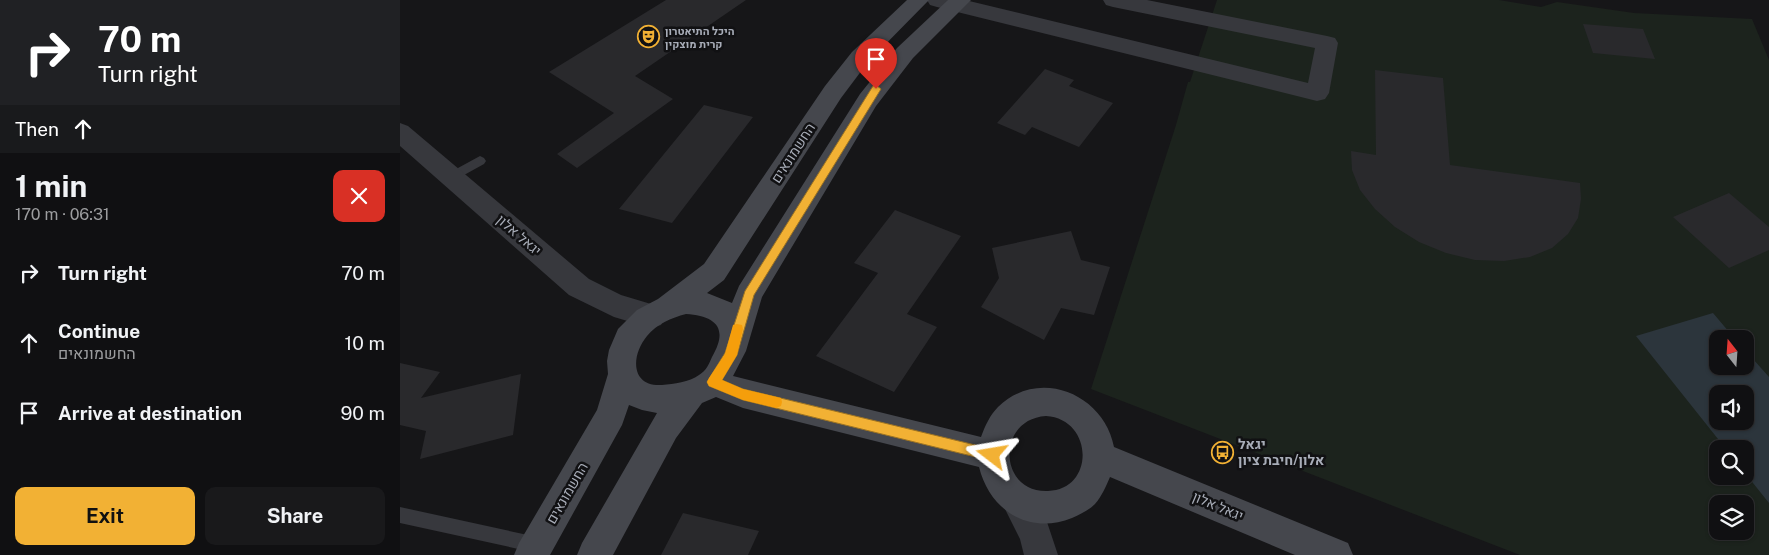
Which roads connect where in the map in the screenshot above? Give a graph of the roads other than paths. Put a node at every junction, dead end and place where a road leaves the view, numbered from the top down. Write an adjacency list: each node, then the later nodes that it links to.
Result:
1 (918, 0): 7 (street, החשמונאים)
2 (1113, 0): 3 (street)
3 (951, 1): 8 (street)
4 (400, 132): 6 (street, יגאל אלון)
5 (480, 161): 6 (lane)
6 (452, 177): 7 (street, יגאל אלון)
7 (660, 311): 8 (street); 9 (street)
8 (735, 339): 10 (street)
9 (622, 375): 10 (street); 15 (street, החשמונאים)
10 (702, 388): 11 (street); 16 (street)
11 (992, 455): 12 (street); 13 (street)
12 (1100, 457): 13 (street); 18 (street, יגאל אלון)
13 (1016, 499): 17 (street)
14 (400, 515): 15 (lane)
15 (534, 550)
16 (594, 555)
17 (1041, 555)
18 (1336, 555)

